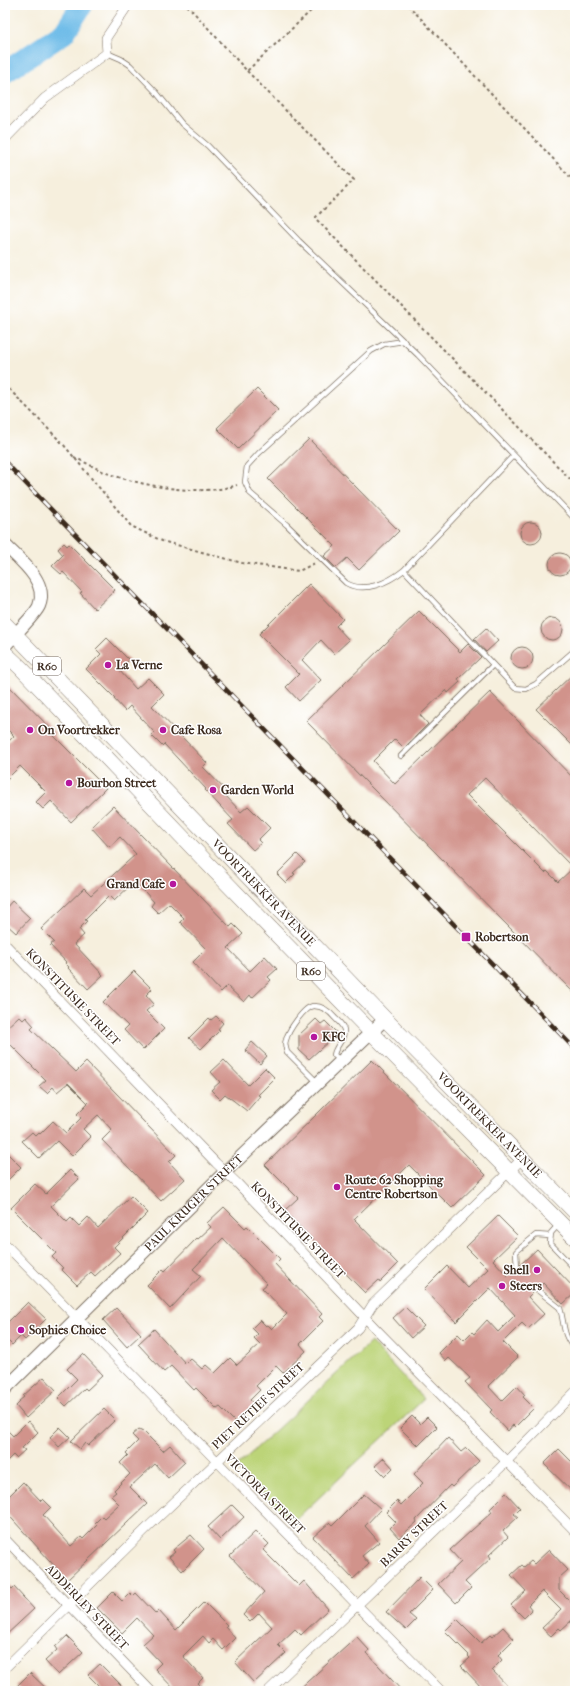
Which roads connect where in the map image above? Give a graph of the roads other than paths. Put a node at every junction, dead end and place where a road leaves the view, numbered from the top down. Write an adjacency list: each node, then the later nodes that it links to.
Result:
1 (128, 5): 2 (street)
2 (107, 53): 3 (street); 4 (lane)
3 (5, 139)
4 (404, 341): 5 (lane); 8 (lane)
5 (513, 456): 6 (lane); 8 (lane)
6 (575, 518)
7 (5, 545): 9 (street)
8 (404, 570): 13 (lane)
9 (10, 628): 10 (street); 16 (main road, VOORTREKKER AVENUE / R60)
10 (5, 646)
11 (575, 650): 13 (lane)
12 (5, 653): 17 (main road, VOORTREKKER AVENUE / R60)
13 (493, 665): 14 (lane)
14 (401, 756)
15 (5, 944): 21 (street, KONSTITUSIE STREET)
16 (385, 1019): 17 (street, PAUL KRUGER STREET); 20 (main road, VOORTREKKER AVENUE / R60)
17 (371, 1032): 18 (street, PAUL KRUGER STREET); 22 (main road, VOORTREKKER AVENUE / R60)
18 (341, 1061): 19 (street, PAUL KRUGER STREET); 19 (lane)
19 (318, 1083): 21 (street, PAUL KRUGER STREET)
20 (523, 1158): 22 (street, PIET RETIEF STREET); 23 (main road, VOORTREKKER AVENUE / R60)
21 (225, 1172): 31 (street, PAUL KRUGER STREET); 32 (street, KONSTITUSIE STREET)
22 (508, 1172): 24 (main road, VOORTREKKER AVENUE / R60); 32 (street, PIET RETIEF STREET)
23 (575, 1212)
24 (560, 1223): 25 (lane); 26 (main road, VOORTREKKER AVENUE / R60)
25 (550, 1236): 28 (lane); 29 (lane)
26 (575, 1238)
27 (5, 1244): 31 (street, VICTORIA STREET)
28 (516, 1268)
29 (575, 1269)
30 (536, 1290): 33 (lane)
31 (78, 1318): 34 (street, PAUL KRUGER STREET); 37 (street, VICTORIA STREET)
32 (365, 1318): 36 (street, KONSTITUSIE STREET); 37 (street, PIET RETIEF STREET)
33 (575, 1350)
34 (5, 1389)
35 (575, 1392): 36 (street, BARRY STREET)
36 (507, 1461): 38 (street, KONSTITUSIE STREET); 41 (street, BARRY STREET)
37 (217, 1462): 40 (street, PIET RETIEF STREET); 41 (street, VICTORIA STREET)
38 (575, 1531)
39 (5, 1540): 40 (street, ADDERLEY STREET)
40 (69, 1606): 42 (street, PIET RETIEF STREET); 43 (street, ADDERLEY STREET)
41 (357, 1606): 44 (street, BARRY STREET); 45 (street, VICTORIA STREET)
42 (5, 1668)
43 (151, 1691)
44 (268, 1691)
45 (441, 1691)

